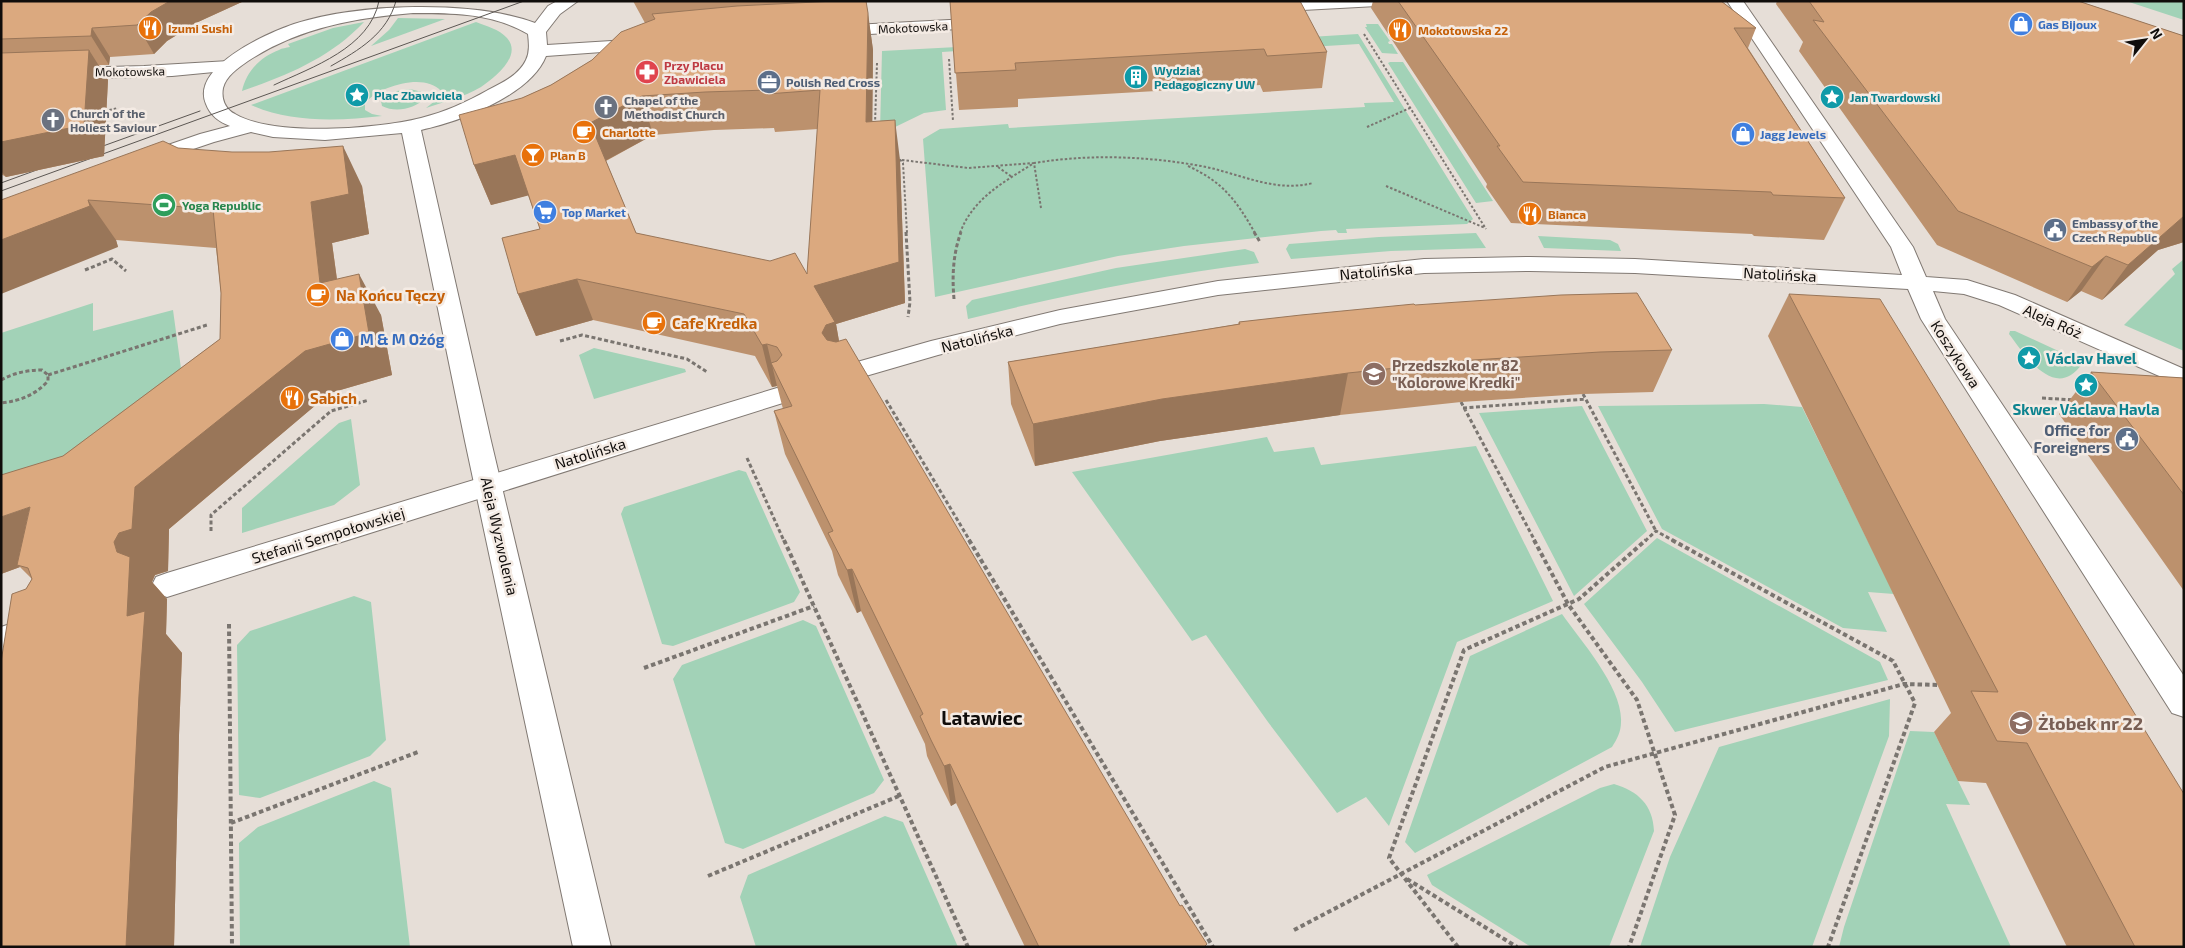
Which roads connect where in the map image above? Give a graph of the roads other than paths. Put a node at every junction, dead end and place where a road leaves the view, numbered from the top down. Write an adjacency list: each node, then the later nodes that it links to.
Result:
1 (362, 1): 6 (street)
2 (570, 1): 8 (street)
3 (1378, 1): 5 (street)
4 (1735, 1): 17 (street, Koszykowa)
5 (1250, 8)
6 (337, 17): 8 (street); 12 (street)
7 (1004, 22): 9 (street, Mokotowska)
8 (537, 32): 11 (street)
9 (815, 32)
10 (657, 44): 11 (street)
11 (538, 51): 14 (street)
12 (229, 66): 13 (street, Mokotowska); 15 (street)
13 (1, 76)
14 (410, 126): 15 (street); 21 (street, Aleja Wyzwolenia)
15 (248, 127): 16 (street)
16 (129, 166)
17 (1918, 282): 18 (street, Natolińska); 19 (street, Aleja Róż); 25 (street, Koszykowa)
18 (845, 374)
19 (2184, 379)
20 (776, 396): 21 (street, Natolińska)
21 (489, 485): 22 (street, Stefanii Sempołowskiej); 26 (street, Aleja Wyzwolenia)
22 (167, 585)
23 (56, 620): 24 (street)
24 (1, 640)
25 (2184, 703)
26 (592, 947)

